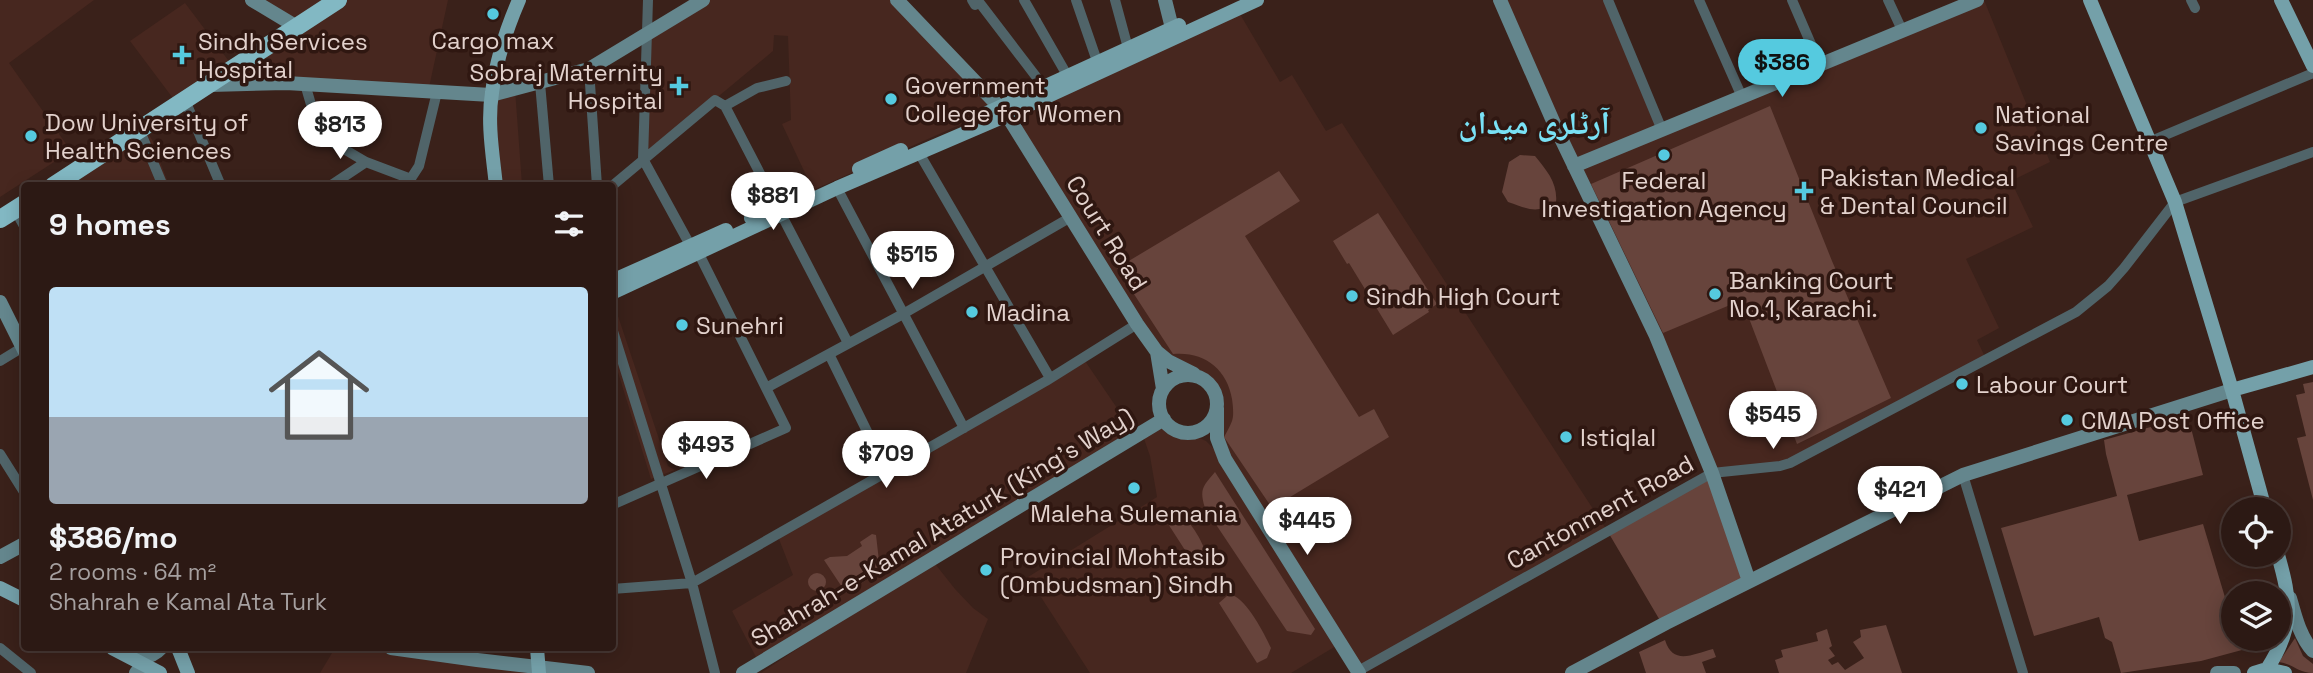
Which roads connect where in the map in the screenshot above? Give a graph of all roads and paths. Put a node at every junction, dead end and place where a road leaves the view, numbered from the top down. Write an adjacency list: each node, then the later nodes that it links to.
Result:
1 (252, 0): 22 (main road)
2 (338, 0): 22 (highway)
3 (519, 0): 39 (main road)
4 (648, 0): 25 (street)
5 (897, 0): 43 (main road, Court Road)
6 (972, 0): 37 (street)
7 (1024, 0): 32 (street)
8 (1076, 0): 27 (street)
9 (1115, 0): 26 (street)
10 (1165, 0): 23 (main road)
11 (1234, 0): 23 (main road)
12 (1257, 0): 43 (main road)
13 (1500, 0): 51 (main road)
14 (1608, 0): 44 (street)
15 (1699, 0): 40 (street)
16 (1792, 0): 28 (street)
17 (1888, 0): 24 (street)
18 (1977, 0): 24 (main road)
19 (2090, 0): 46 (main road)
20 (2281, 0): 29 (main road)
21 (697, 2): 25 (main road)
22 (297, 27): 36 (highway)
23 (1172, 28): 26 (main road)
24 (1902, 30): 28 (main road)
25 (647, 32): 30 (main road); 49 (street)
26 (1128, 48): 27 (main road)
27 (1097, 61): 32 (main road)
28 (1820, 65): 40 (main road)
29 (2313, 66)
30 (589, 69): 34 (main road); 59 (street)
31 (2313, 74): 46 (street)
32 (1067, 75): 37 (main road)
33 (786, 81): 42 (street)
34 (540, 83): 39 (main road); 58 (street)
35 (305, 84): 36 (main road); 38 (main road); 50 (street)
36 (210, 85): 41 (highway)
37 (1044, 87): 43 (main road)
38 (437, 92): 39 (main road); 56 (street)
39 (491, 95): 57 (main road)
40 (1742, 97): 44 (main road)
41 (185, 100): 45 (highway); 54 (street)
42 (725, 106): 49 (street); 63 (street)
43 (1003, 111): 48 (main road); 63 (main road); 64 (main road, Court Road)
44 (1662, 130): 51 (main road)
45 (140, 131): 52 (highway); 53 (street)
46 (2151, 141): 62 (main road)
47 (2313, 152): 62 (street)
48 (919, 153): 61 (main road); 66 (street)
49 (643, 159): 60 (street); 65 (street)
50 (366, 162): 55 (street); 56 (street)
51 (1574, 166): 93 (main road)
52 (59, 182)
53 (161, 182)
54 (218, 182)
55 (336, 182)
56 (408, 182)
57 (496, 182)
58 (549, 182)
59 (597, 182)
60 (616, 183)
61 (837, 188): 63 (main road); 70 (street)
62 (2175, 202): 85 (main road); 93 (street, Cantonment Road)
63 (779, 210): 65 (main road); 74 (street)
64 (1071, 217): 66 (street); 71 (main road, Court Road)
65 (694, 249): 67 (main road); 68 (main road); 83 (street)
66 (984, 266): 70 (street); 82 (street)
67 (616, 279)
68 (616, 291)
69 (0, 302): 73 (main road)
70 (903, 314): 74 (street); 88 (street)
71 (1137, 324): 76 (main road, Court Road); 82 (street)
72 (616, 340): 95 (street)
73 (21, 343)
74 (848, 343): 77 (street)
75 (21, 350): 78 (street)
76 (1157, 352): 80 (main road); 84 (main road, Court Road)
77 (829, 354): 83 (street); 92 (street)
78 (0, 361)
79 (2313, 367): 85 (main road)
80 (1198, 376): 84 (main road); 86 (main road)
81 (2313, 377): 85 (main road)
82 (1050, 379): 88 (street)
83 (766, 388): 95 (street)
84 (1163, 389): 87 (main road)
85 (2233, 394): 94 (main road); 97 (main road)
86 (1217, 408): 89 (main road); 91 (main road)
87 (1164, 419): 89 (main road); 124 (main road, Shahrah-e-Kamal Ataturk (King's Way))
88 (964, 428): 92 (street)
89 (1188, 433): 91 (main road)
90 (0, 454): 96 (street)
91 (1225, 460): 118 (main road)
92 (887, 472): 102 (street)
93 (1712, 473): 101 (main road); 118 (street, Cantonment Road)
94 (1963, 475): 101 (main road); 126 (street)
95 (662, 483): 98 (street); 102 (street)
96 (21, 487)
97 (2262, 497)
98 (616, 503)
99 (21, 545): 100 (main road)
100 (1, 555)
101 (1749, 581): 125 (main road)
102 (692, 583): 104 (street); 123 (street)
103 (0, 588): 105 (main road)
104 (616, 589)
105 (21, 597)
106 (2291, 601): 114 (main road)
107 (0, 648): 119 (street)
108 (121, 651): 115 (main road)
109 (130, 651): 115 (main road)
110 (179, 651): 121 (main road)
111 (411, 651): 116 (main road)
112 (537, 651): 116 (main road)
113 (2275, 651): 117 (main road)
114 (2313, 651)
115 (147, 660): 120 (main road)
116 (539, 670): 122 (main road)
117 (2260, 671): 129 (main road)
118 (1358, 672)
119 (31, 673)
120 (160, 673)
121 (188, 673)
122 (587, 673)
123 (715, 673)
124 (743, 673)
125 (1572, 673)
126 (2023, 673)
127 (2217, 673): 128 (main road)
128 (2230, 673)
129 (2285, 673)

